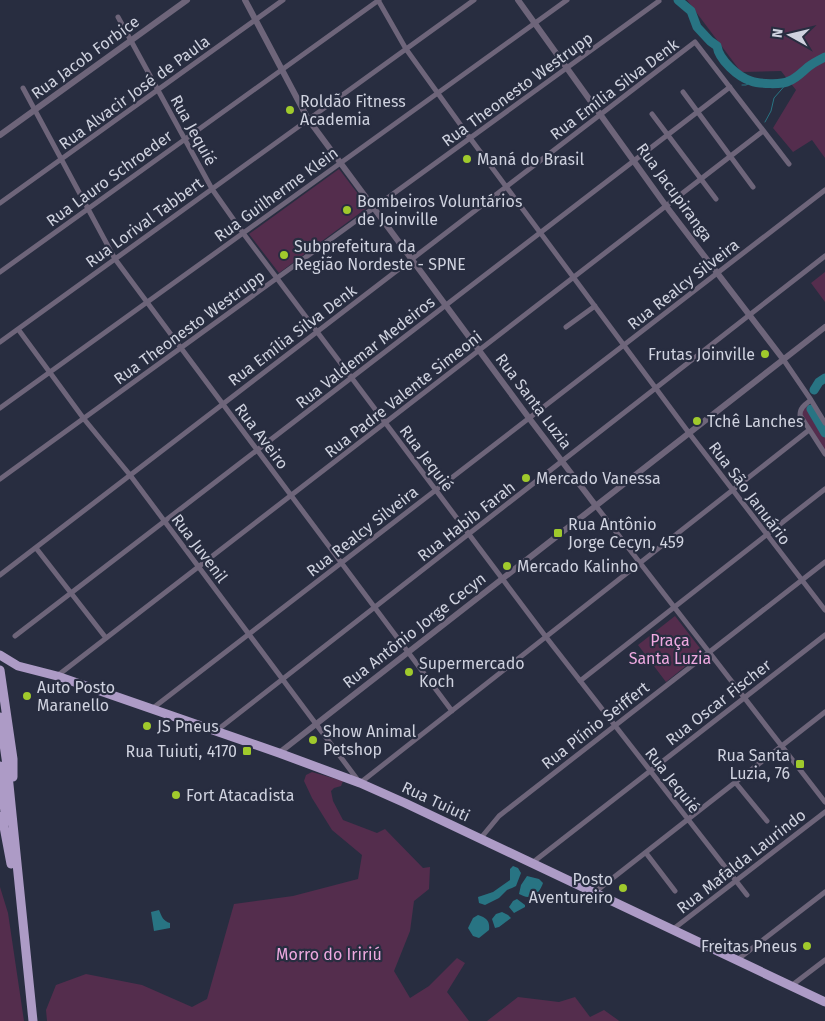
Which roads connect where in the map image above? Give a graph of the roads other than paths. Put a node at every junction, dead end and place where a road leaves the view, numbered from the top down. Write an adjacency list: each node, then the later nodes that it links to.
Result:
1 (187, 0): 12 (street, Rua Jacob Forbice)
2 (245, 0): 10 (street, Rua Santa Luzia)
3 (283, 0): 10 (street, Rua Alvacir José de Paula)
4 (378, 0): 13 (street, Rua São Januário); 15 (street, Rua Lauro Schroeder)
5 (474, 0): 13 (street, Rua Lorival Tabbert)
6 (518, 0): 11 (street, Rua Jacupiranga)
7 (567, 0): 11 (street, Rua Guilherme Klein)
8 (659, 2): 14 (street, Rua Theonesto Westrupp)
9 (118, 17): 12 (street, Rua Jequié)
10 (255, 20): 15 (street, Rua Santa Luzia); 18 (street, Rua Alvacir José de Paula)
11 (535, 23): 14 (street, Rua Jacupiranga); 20 (street, Rua Guilherme Klein)
12 (132, 40): 18 (street, Rua Jequié); 21 (street, Rua Jacob Forbice)
13 (406, 49): 20 (street, Rua São Januário); 25 (street, Rua Lorival Tabbert)
14 (567, 68): 23 (street, Rua Jacupiranga); 29 (street, Rua Theonesto Westrupp)
15 (282, 70): 25 (street, Rua Santa Luzia); 30 (street, Rua Lauro Schroeder)
16 (730, 87): 22 (street, Rua Valdemar Medeiros); 23 (street, Rua Emília Silva Denk); 26 (street)
17 (23, 88): 21 (street, Rua Aveiro)
18 (158, 90): 30 (street, Rua Jequié); 32 (street, Rua Alvacir José de Paula)
19 (683, 92): 22 (street)
20 (438, 93): 29 (street, Rua São Januário); 34 (street, Rua Guilherme Klein)
21 (35, 110): 27 (street, Rua Jacob Forbice); 32 (street, Rua Aveiro)
22 (698, 112): 28 (street, Rua Valdemar Medeiros); 31 (street)
23 (600, 114): 33 (street, Rua Jacupiranga); 37 (street, Rua Emília Silva Denk)
24 (652, 114): 28 (street)
25 (308, 119): 34 (street, Rua Santa Luzia); 39 (street, Rua Lorival Tabbert)
26 (763, 131): 31 (street, Rua Padre Valente Simeoni); 35 (street)
27 (0, 135)
28 (668, 135): 33 (street, Rua Valdemar Medeiros); 36 (street)
29 (470, 138): 37 (street, Rua São Januário); 45 (street, Rua Theonesto Westrupp)
30 (185, 140): 39 (street, Rua Jequié); 44 (street, Rua Lauro Schroeder)
31 (731, 156): 36 (street, Rua Padre Valente Simeoni); 38 (street)
32 (61, 160): 42 (street, Rua Alvacir José de Paula); 44 (street, Rua Aveiro)
33 (634, 161): 43 (street, Rua Jacupiranga); 47 (street, Rua Valdemar Medeiros)
34 (340, 163): 45 (street, Rua Santa Luzia); 46 (street, Rua Guilherme Klein)
35 (789, 164)
36 (701, 179): 41 (street); 43 (street, Rua Padre Valente Simeoni)
37 (506, 187): 47 (street, Rua São Januário); 50 (street, Rua Emília Silva Denk)
38 (753, 187)
39 (212, 189): 46 (street, Rua Jequié); 49 (street, Rua Lorival Tabbert)
40 (825, 190): 52 (street, Rua Realcy Silveira)
41 (716, 199)
42 (0, 203)
43 (666, 206): 52 (street, Rua Jacupiranga); 53 (street, Rua Padre Valente Simeoni)
44 (88, 209): 49 (street, Rua Aveiro); 51 (street, Rua Lauro Schroeder)
45 (373, 209): 50 (street, Rua Santa Luzia); 54 (street, Rua Theonesto Westrupp)
46 (243, 233): 54 (street, Rua Jequié); 55 (street, Rua Guilherme Klein)
47 (540, 233): 53 (street, Rua São Januário); 56 (street, Rua Valdemar Medeiros)
48 (825, 256): 58 (street, Rua Habib Farah)
49 (115, 259): 55 (street, Rua Aveiro); 60 (street, Rua Lorival Tabbert)
50 (411, 260): 56 (street, Rua Santa Luzia); 62 (street, Rua Emília Silva Denk)
51 (0, 272)
52 (717, 273): 58 (street, Rua Jacupiranga); 64 (street, Rua Realcy Silveira)
53 (574, 278): 57 (street, Rua São Januário); 66 (street, Rua Padre Valente Simeoni)
54 (277, 279): 62 (street, Rua Jequié); 65 (street, Rua Theonesto Westrupp)
55 (146, 302): 65 (street, Rua Aveiro); 68 (street, Rua Guilherme Klein)
56 (445, 306): 66 (street, Rua Santa Luzia); 69 (street, Rua Valdemar Medeiros)
57 (595, 306): 59 (street); 64 (street, Rua São Januário)
58 (750, 315): 67 (street, Rua Jacupiranga); 70 (street, Rua Habib Farah)
59 (566, 327)
60 (18, 328): 63 (street, Rua Lorival Tabbert); 68 (street, Rua Juvenil)
61 (825, 328): 67 (street, Rua Antônio Jorge Cecyn)
62 (317, 332): 69 (street, Rua Jequié); 72 (street, Rua Emília Silva Denk)
63 (0, 342)
64 (624, 345): 70 (street, Rua São Januário); 74 (street, Rua Realcy Silveira)
65 (180, 348): 72 (street, Rua Aveiro); 75 (street, Rua Theonesto Westrupp)
66 (479, 351): 74 (street, Rua Santa Luzia); 76 (street, Rua Padre Valente Simeoni)
67 (783, 359): 71 (street, Rua Jacupiranga); 79 (street, Rua Antônio Jorge Cecyn)
68 (49, 372): 73 (street, Rua Guilherme Klein); 75 (street, Rua Juvenil)
69 (352, 378): 76 (street, Rua Jequié); 80 (street, Rua Valdemar Medeiros)
70 (656, 388): 79 (street, Rua São Januário); 82 (street, Rua Habib Farah)
71 (811, 400): 77 (street, Rua Jacupiranga); 78 (street)
72 (222, 404): 80 (street, Rua Aveiro); 83 (street, Rua Emília Silva Denk)
73 (0, 408)
74 (529, 418): 82 (street, Rua Santa Luzia); 86 (street, Rua Realcy Silveira)
75 (84, 419): 83 (street, Rua Juvenil); 84 (street, Rua Theonesto Westrupp)
76 (385, 423): 86 (street, Rua Jequié); 88 (street, Rua Padre Valente Simeoni)
77 (825, 423)
78 (809, 430): 81 (street); 87 (street)
79 (689, 433): 87 (street, Rua São Januário); 89 (street, Rua Antônio Jorge Cecyn)
80 (257, 450): 88 (street, Rua Aveiro); 90 (street, Rua Valdemar Medeiros)
81 (825, 454)
82 (562, 461): 89 (street, Rua Santa Luzia); 91 (street, Rua Habib Farah)
83 (130, 475): 90 (street, Rua Juvenil); 93 (street, Rua Emília Silva Denk)
84 (0, 479)
85 (825, 489): 92 (street)
86 (436, 490): 91 (street, Rua Jequié); 95 (street, Rua Realcy Silveira)
87 (732, 490): 92 (street, Rua São Januário); 96 (street)
88 (291, 496): 95 (street, Rua Aveiro); 97 (street, Rua Padre Valente Simeoni)
89 (596, 506): 96 (street, Rua Santa Luzia); 99 (street, Rua Antônio Jorge Cecyn)
90 (165, 521): 97 (street, Rua Juvenil); 101 (street, Rua Valdemar Medeiros)
91 (469, 534): 99 (street, Rua Jequié); 103 (street, Rua Habib Farah)
92 (766, 534): 100 (street, Rua São Januário); 102 (street)
93 (36, 548): 98 (street, Rua Emília Silva Denk); 101 (street)
94 (825, 562): 100 (street, Rua Plínio Seiffert)
95 (341, 563): 103 (street, Rua Aveiro); 105 (street, Rua Realcy Silveira)
96 (640, 563): 102 (street, Rua Santa Luzia); 108 (street)
97 (199, 567): 105 (street, Rua Juvenil); 109 (street, Rua Padre Valente Simeoni)
98 (0, 575)
99 (502, 579): 108 (street, Rua Jequié); 111 (street, Rua Antônio Jorge Cecyn)
100 (802, 580): 104 (street, Rua São Januário); 112 (street, Rua Plínio Seiffert)
101 (71, 593): 107 (street, Rua Valdemar Medeiros); 109 (street)
102 (674, 607): 112 (street, Rua Santa Luzia); 119 (street)
103 (375, 608): 111 (street, Rua Aveiro); 118 (street, Rua Habib Farah)
104 (825, 610)
105 (249, 634): 118 (street, Rua Juvenil); 121 (street, Rua Realcy Silveira)
106 (825, 635): 120 (street, Rua Oscar Fischer)
107 (15, 636)
108 (546, 637): 119 (street, Rua Jequié); 122 (street)
109 (106, 638): 117 (street, Rua Padre Valente Simeoni)
110 (0, 649): 113 (main road, Rua Tuiuti)
111 (408, 652): 122 (street, Rua Aveiro); 125 (street, Rua Antônio Jorge Cecyn)
112 (709, 652): 120 (street, Rua Santa Luzia); 126 (street, Rua Plínio Seiffert)
113 (4, 657): 114 (main road, Rua Tuiuti)
114 (18, 666): 116 (main road); 117 (main road, Rua Tuiuti)
115 (0, 670): 116 (main road)
116 (0, 675): 139 (main road)
117 (57, 676): 121 (main road, Rua Tuiuti)
118 (282, 679): 125 (street, Rua Juvenil); 127 (street, Rua Habib Farah)
119 (580, 680): 126 (street, Rua Jequié)
120 (744, 698): 128 (street, Rua Santa Luzia); 131 (street, Rua Oscar Fischer)
121 (153, 708): 127 (main road, Rua Tuiuti)
122 (452, 711): 133 (street)
123 (825, 712): 128 (street)
124 (0, 717): 139 (main road)
125 (316, 724): 129 (street, Rua Antônio Jorge Cecyn); 133 (street, Rua Juvenil)
126 (615, 725): 131 (street, Rua Jequié); 140 (street, Rua Plínio Seiffert)
127 (216, 731): 129 (main road, Rua Tuiuti)
128 (782, 746): 132 (street); 134 (street, Rua Santa Luzia)
129 (280, 752): 133 (main road, Rua Tuiuti)
130 (0, 766): 143 (main road)
131 (650, 771): 137 (street, Rua Jequié); 142 (street, Rua Oscar Fischer)
132 (735, 782): 137 (street); 138 (street)
133 (360, 783): 140 (main road, Rua Tuiuti)
134 (825, 802)
135 (0, 809): 143 (main road)
136 (825, 812): 144 (street, Rua Mafalda Laurindo)
137 (688, 819): 141 (street); 144 (street, Rua Jequié)
138 (767, 821)
139 (12, 824): 155 (main road)
140 (480, 838): 142 (main road, Rua Tuiuti)
141 (646, 852): 145 (street); 146 (street)
142 (532, 863): 146 (main road, Rua Tuiuti)
143 (11, 864): 154 (main road)
144 (736, 880): 148 (street, Rua Jequié); 149 (street, Rua Mafalda Laurindo)
145 (675, 891)
146 (594, 892): 149 (main road, Rua Tuiuti)
147 (825, 892): 150 (street)
148 (747, 895)
149 (672, 930): 150 (main road, Rua Tuiuti)
150 (737, 960): 152 (main road, Rua Tuiuti)
151 (825, 960): 152 (street)
152 (791, 986): 153 (main road, Rua Tuiuti)
153 (825, 1002)
154 (27, 1021)
155 (33, 1021)

